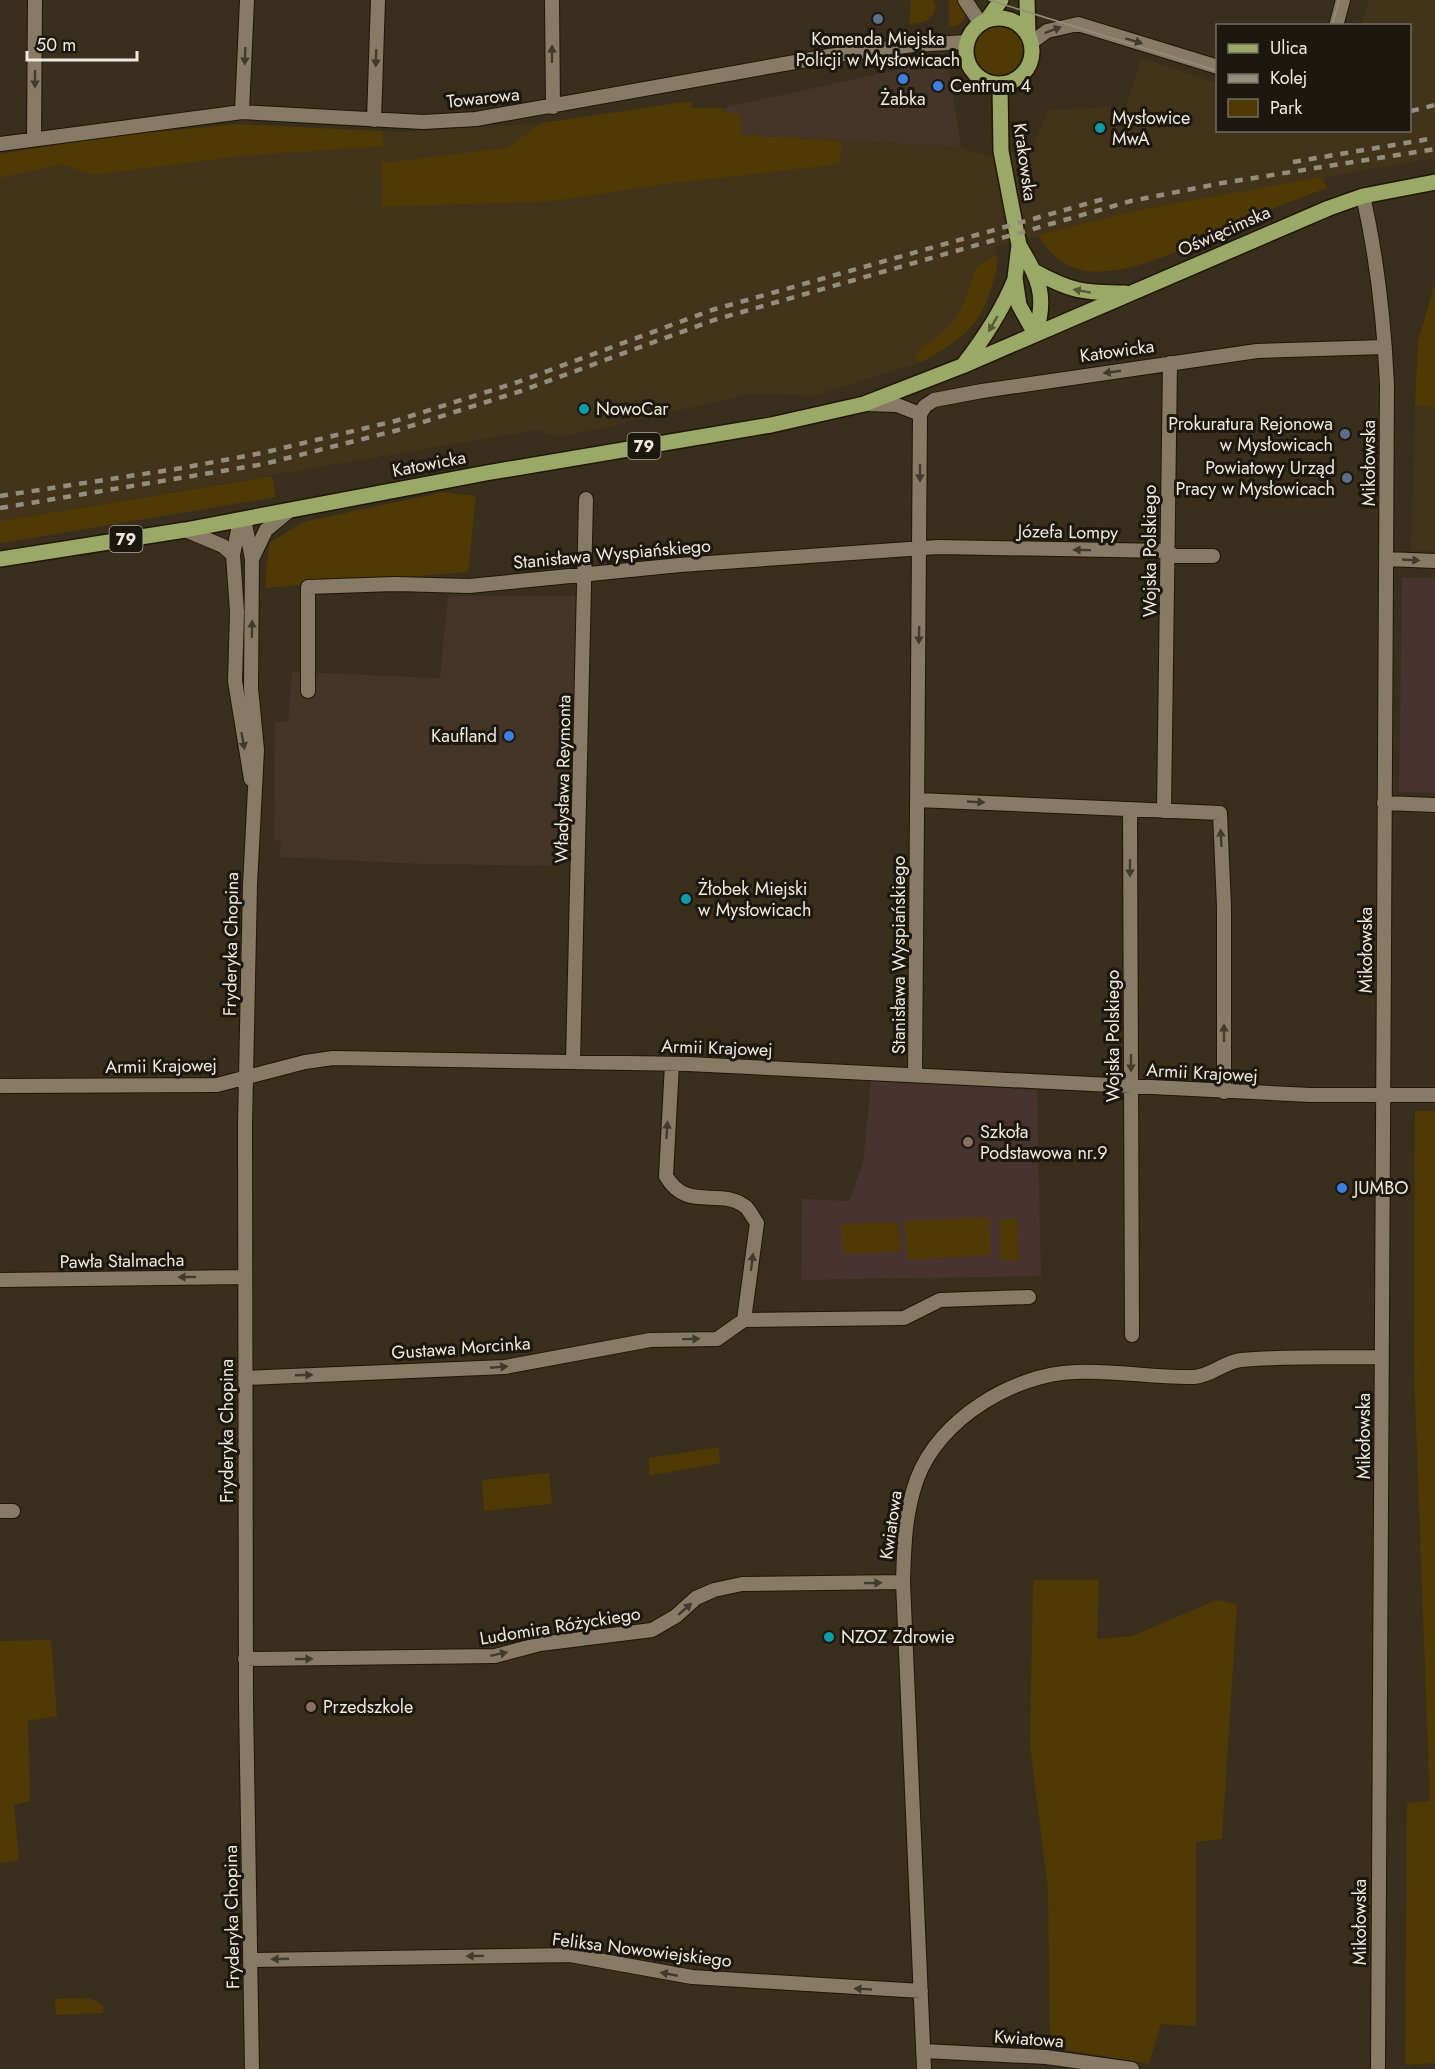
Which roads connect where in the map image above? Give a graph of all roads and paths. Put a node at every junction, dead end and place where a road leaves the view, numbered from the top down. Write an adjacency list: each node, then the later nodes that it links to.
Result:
1 (35, 0): 18 (street, one-way to 18)
2 (247, 0): 16 (street, one-way to 16)
3 (378, 0): 17 (street, one-way to 17)
4 (552, 0): 15 (street, one-way to 4)
5 (965, 0): 9 (street)
6 (1001, 0): 9 (main road)
7 (1027, 0): 11 (main road)
8 (1343, 0): 10 (street)
9 (984, 22): 11 (main road); 12 (main road)
10 (1337, 24)
11 (1029, 39): 13 (street, one-way to 13); 14 (main road)
12 (967, 42): 14 (main road); 15 (street, Towarowa)
13 (1216, 66)
14 (1000, 84): 22 (main road, Krakowska)
15 (553, 107): 17 (street, Towarowa)
16 (242, 112): 17 (street, Towarowa); 18 (street, Towarowa)
17 (374, 120)
18 (34, 139): 19 (street, Towarowa)
19 (0, 144)
20 (1435, 182): 21 (main road, Oświęcimska)
21 (1363, 196): 25 (main road, Oświęcimska); 27 (street, Mikołowska)
22 (1019, 245): 23 (main road, Krakowska); 24 (main road, Krakowska)
23 (1034, 271): 25 (main road, one-way to 23); 26 (main road, Krakowska)
24 (1015, 278): 26 (main road, Krakowska); 29 (main road, Krakowska, one-way to 29)
25 (1135, 293): 26 (main road, Oświęcimska)
26 (1035, 334): 29 (main road, Katowicka / 79)
27 (1385, 347): 28 (street, Katowicka); 42 (street, Mikołowska)
28 (1170, 363): 31 (street, Katowicka, one-way to 31); 37 (street, Wojska Polskiego)
29 (962, 366): 30 (main road, Katowicka / 79)
30 (864, 404): 31 (street, Katowicka); 33 (main road, Katowicka / 79)
31 (920, 414): 36 (street, Stanisława Wyspiańskiego, one-way to 36)
32 (586, 499): 44 (street, Władysława Reymonta)
33 (290, 510): 34 (main road, Katowicka / 79); 41 (street, Fryderyka Chopina)
34 (242, 519): 35 (main road, Katowicka / 79); 38 (street, Fryderyka Chopina); 41 (street, Fryderyka Chopina)
35 (185, 530): 38 (street); 40 (main road, Katowicka / 79)
36 (920, 549): 37 (street, Józefa Lompy, one-way to 36); 44 (street, Stanisława Wyspiańskiego); 50 (street, Stanisława Wyspiańskiego, one-way to 50)
37 (1167, 551): 39 (street, Józefa Lompy); 54 (street, Wojska Polskiego)
38 (232, 555): 45 (street, Fryderyka Chopina)
39 (1213, 556)
40 (0, 559)
41 (252, 559): 46 (street, Fryderyka Chopina, one-way to 41)
42 (1386, 559): 43 (street, one-way to 43); 51 (street, Mikołowska)
43 (1435, 561)
44 (585, 574): 47 (street, Stanisława Wyspiańskiego); 55 (street, Władysława Reymonta)
45 (236, 657): 46 (street, Fryderyka Chopina); 48 (street, Fryderyka Chopina)
46 (251, 688): 48 (street, Fryderyka Chopina); 49 (street, Fryderyka Chopina)
47 (308, 691)
48 (239, 717): 49 (street, Fryderyka Chopina, one-way to 49)
49 (254, 793): 58 (street, Fryderyka Chopina)
50 (917, 800): 53 (street, one-way to 53); 57 (street, Stanisława Wyspiańskiego)
51 (1384, 804): 52 (street); 63 (street, Mikołowska)
52 (1435, 805)
53 (1130, 809): 54 (street); 60 (street, Wojska Polskiego, one-way to 60)
54 (1164, 811): 61 (street, one-way to 54)
55 (573, 1061): 56 (street, Armii Krajowej); 58 (street, Armii Krajowej)
56 (672, 1064): 57 (street, Armii Krajowej); 67 (street, one-way to 56)
57 (915, 1074): 60 (street, Armii Krajowej)
58 (245, 1077): 59 (street, Armii Krajowej); 64 (street, Fryderyka Chopina)
59 (0, 1086)
60 (1131, 1087): 61 (street, Armii Krajowej); 68 (street, Wojska Polskiego)
61 (1224, 1092): 63 (street, Armii Krajowej)
62 (1435, 1095): 63 (street, Armii Krajowej)
63 (1383, 1096): 69 (street, Mikołowska)
64 (245, 1277): 65 (street, Pawła Stalmacha, one-way to 65); 70 (street, Fryderyka Chopina)
65 (0, 1280)
66 (1029, 1297): 67 (street)
67 (744, 1320): 70 (street, Gustawa Morcinka, one-way to 67)
68 (1132, 1335)
69 (1382, 1357): 71 (street, Kwiatowa); 79 (street, Mikołowska)
70 (245, 1378): 72 (street, Fryderyka Chopina)
71 (903, 1582): 72 (street, Ludomira Różyckiego, one-way to 71); 74 (street, Kwiatowa)
72 (246, 1659): 73 (street, Fryderyka Chopina)
73 (250, 1960): 74 (street, Feliksa Nowowiejskiego, one-way to 73); 76 (street, Fryderyka Chopina)
74 (921, 1991): 75 (street, Kwiatowa)
75 (923, 2051): 77 (street, Kwiatowa); 78 (street, Kwiatowa)
76 (252, 2069)
77 (924, 2069)
78 (1132, 2069)
79 (1378, 2069)

